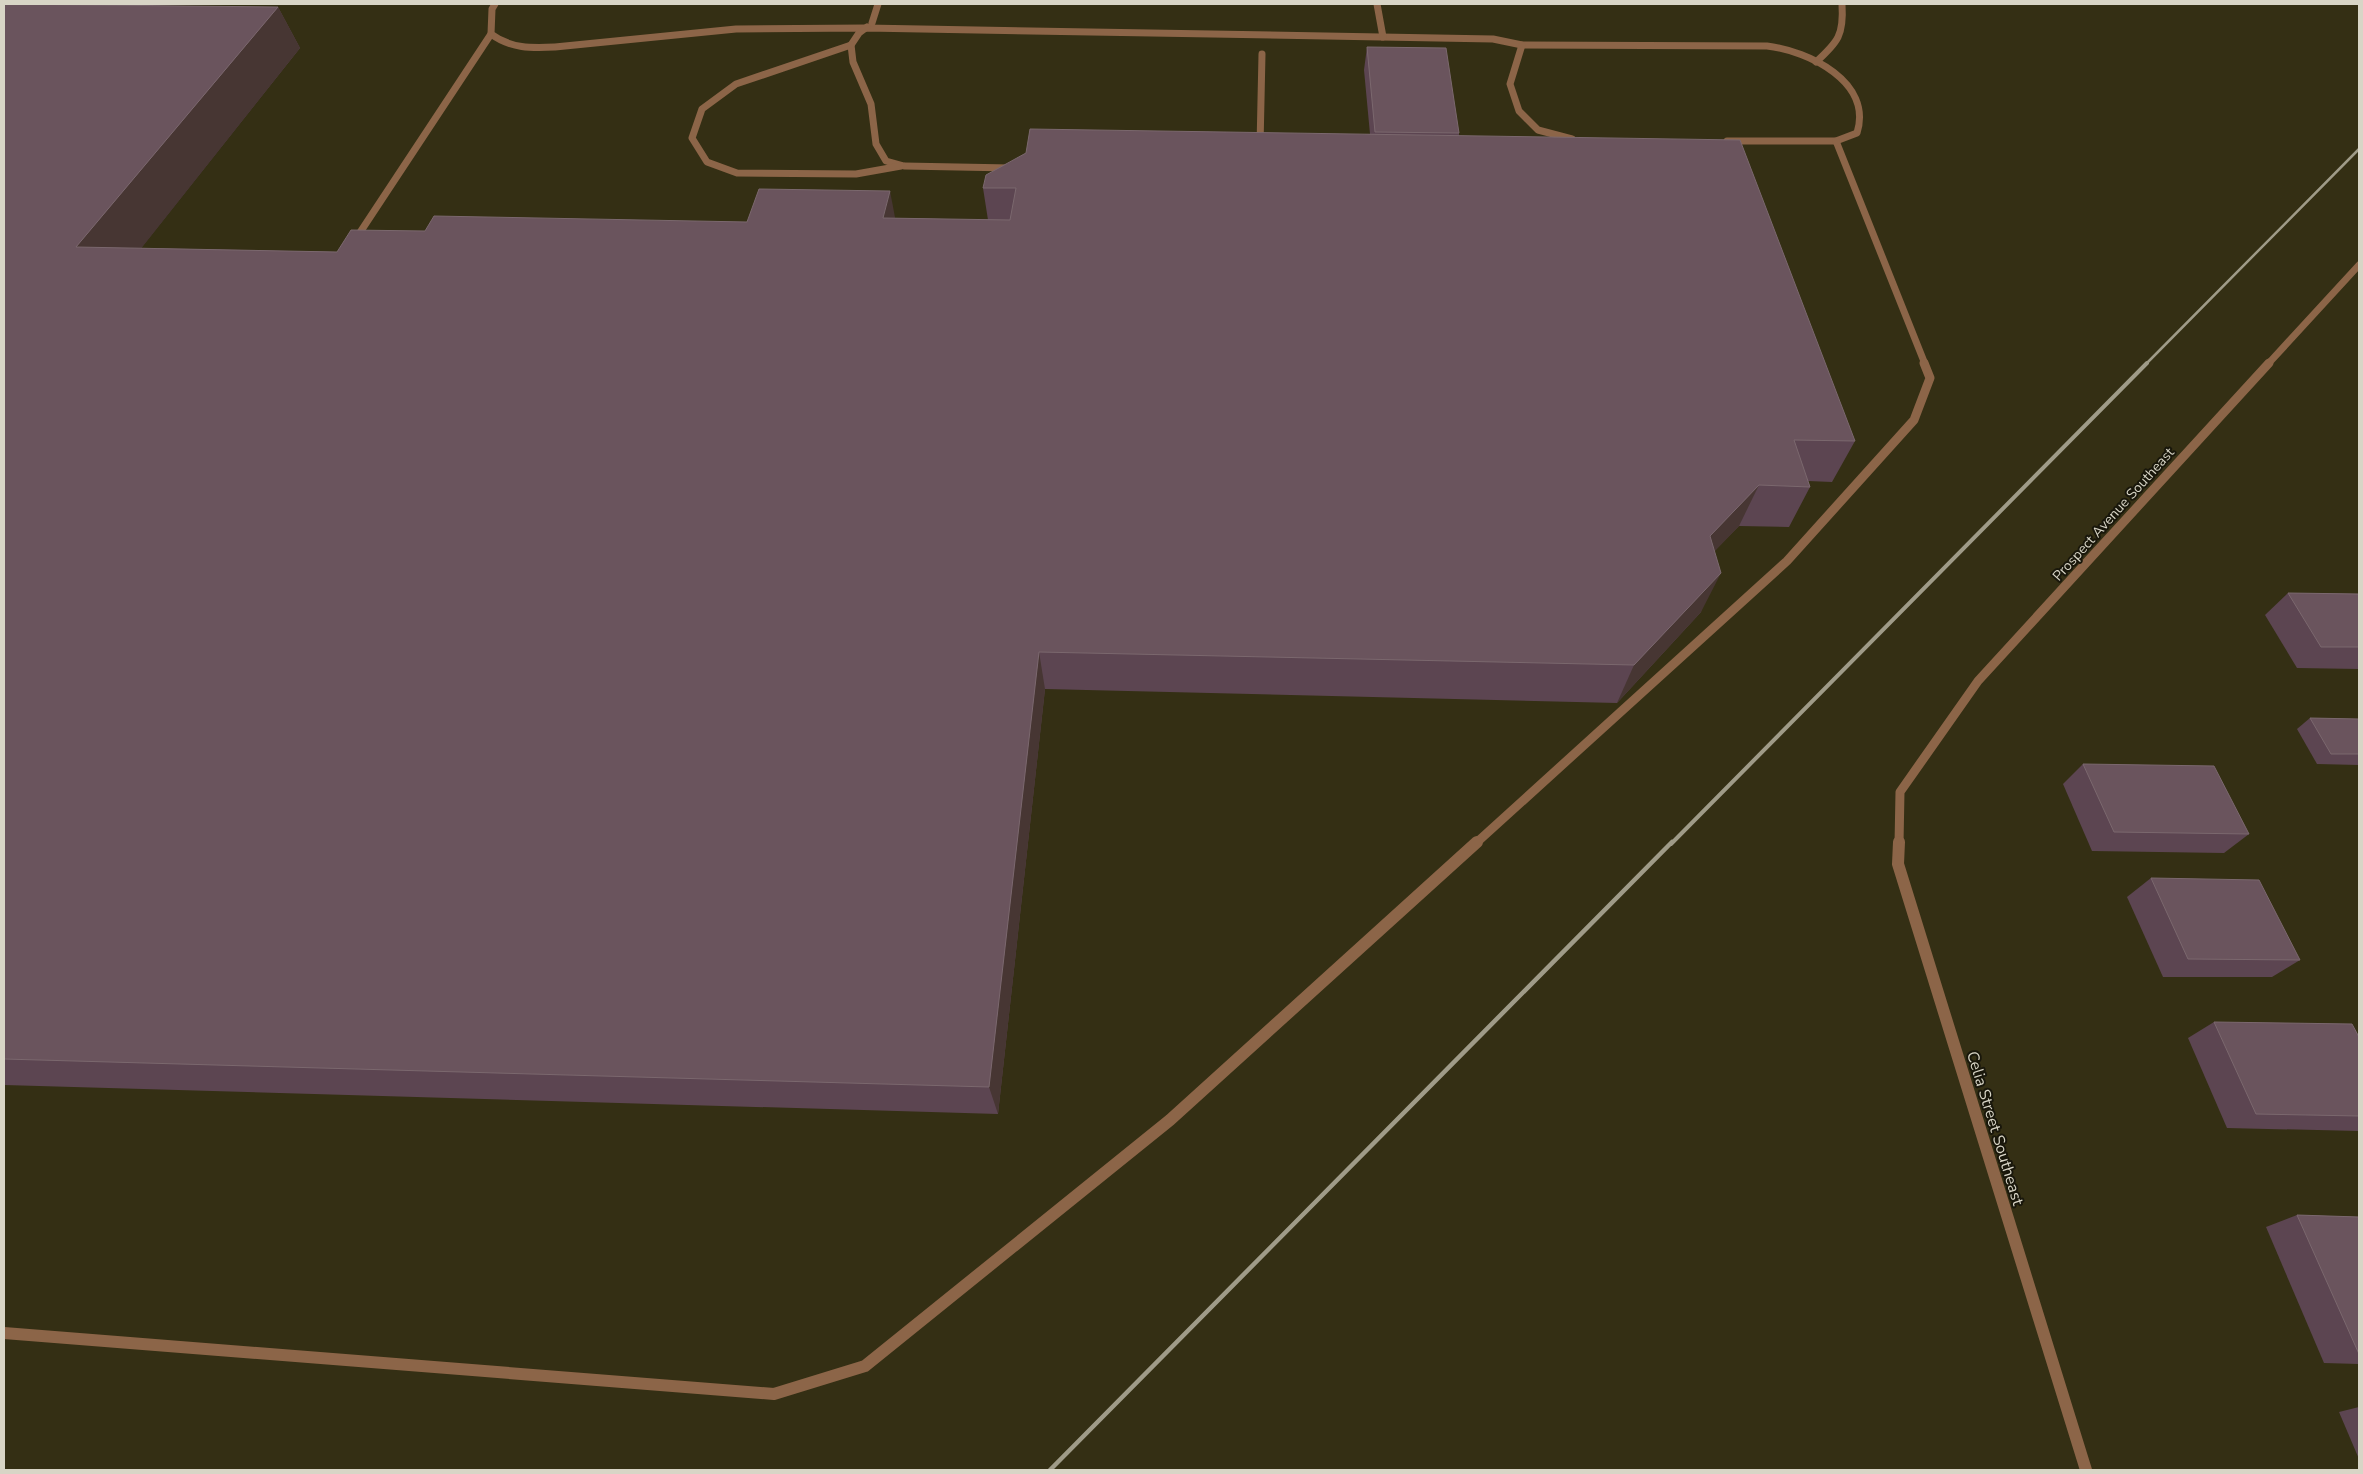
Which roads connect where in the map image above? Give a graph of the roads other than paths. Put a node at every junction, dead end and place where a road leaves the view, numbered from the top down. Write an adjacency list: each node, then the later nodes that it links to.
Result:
1 (495, 4): 6 (street)
2 (878, 4): 5 (street)
3 (1377, 4): 7 (street)
4 (1842, 4): 11 (street)
5 (869, 25): 6 (street); 7 (street); 8 (street)
6 (491, 34): 18 (street)
7 (1383, 37): 9 (street)
8 (851, 45): 16 (street); 16 (street)
9 (1522, 46): 11 (street); 12 (street)
10 (1262, 54): 15 (street)
11 (1816, 62): 14 (street)
12 (1577, 140)
13 (1716, 141): 14 (street)
14 (1836, 142): 21 (street)
15 (1260, 152)
16 (904, 166): 17 (street)
17 (1023, 168)
18 (350, 247)
19 (2359, 265): 20 (street, Prospect Avenue Southeast)
20 (1900, 792): 22 (street, Celia Street Southeast)
21 (4, 1333)
22 (2086, 1470)

